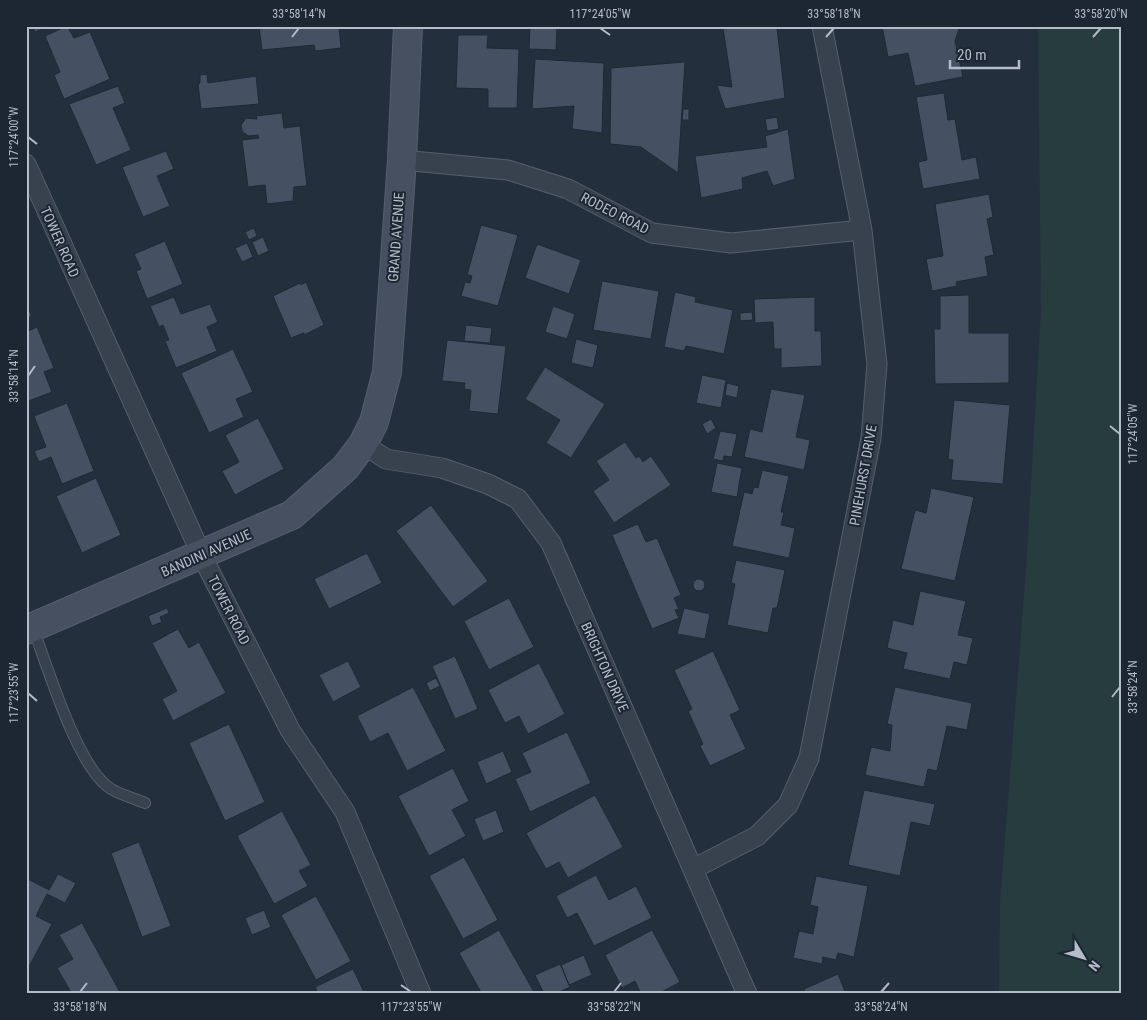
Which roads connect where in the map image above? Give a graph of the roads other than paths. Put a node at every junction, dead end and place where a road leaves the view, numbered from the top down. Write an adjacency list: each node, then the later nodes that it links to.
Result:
1 (408, 26): 3 (street, GRAND AVENUE)
2 (822, 26): 6 (street, PINEHURST DRIVE)
3 (402, 160): 6 (street, RODEO ROAD); 7 (street, GRAND AVENUE)
4 (26, 164): 5 (street, TOWER ROAD)
5 (33, 201): 8 (street, TOWER ROAD)
6 (862, 230): 11 (street, PINEHURST DRIVE)
7 (363, 444): 8 (street, BANDINI AVENUE); 11 (street, BRIGHTON DRIVE)
8 (202, 556): 9 (street, BANDINI AVENUE); 12 (street, TOWER ROAD)
9 (30, 629): 10 (lane)
10 (145, 803)
11 (693, 869): 13 (street, BRIGHTON DRIVE)
12 (421, 994)
13 (747, 994)

